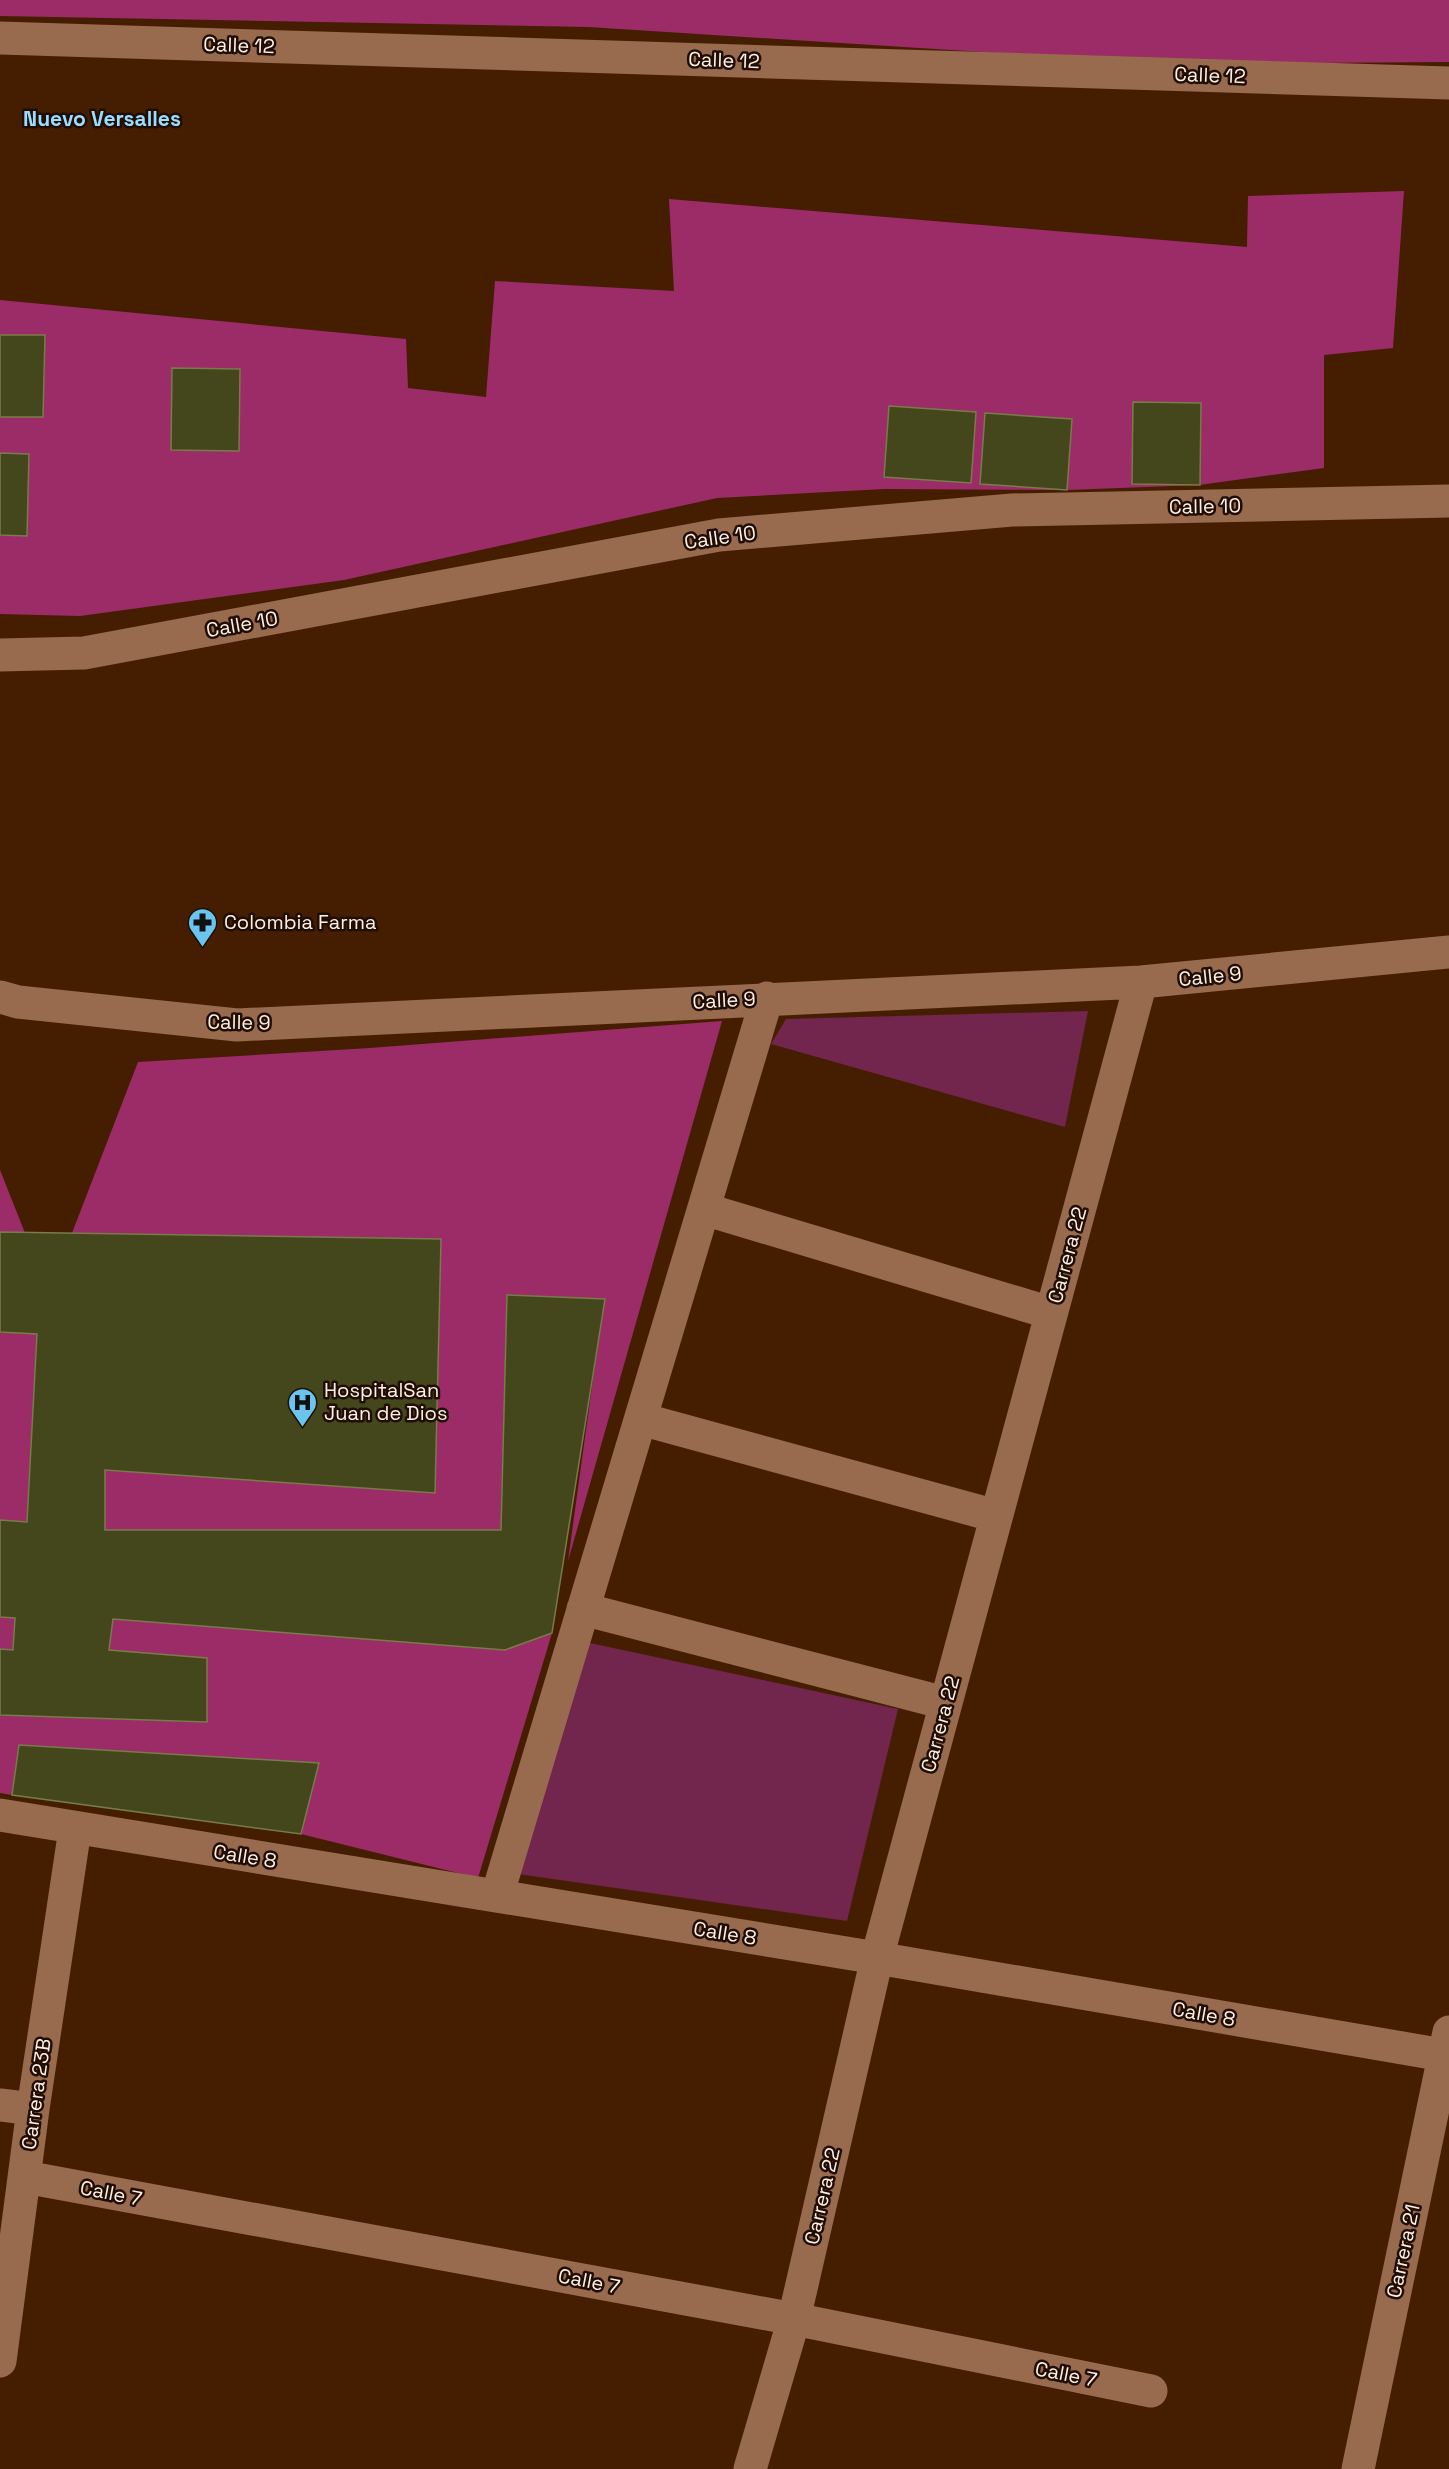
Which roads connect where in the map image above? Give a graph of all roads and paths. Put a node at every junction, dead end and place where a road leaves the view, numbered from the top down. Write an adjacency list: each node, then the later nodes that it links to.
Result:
1 (0, 38): 2 (street, Calle 12)
2 (1449, 83)
3 (1449, 501): 4 (street, Calle 10)
4 (0, 655)
5 (1449, 952): 6 (street, Calle 9)
6 (1141, 982): 8 (street, Calle 9); 10 (street, Carrera 22)
7 (0, 997): 8 (street, Calle 9)
8 (767, 998): 9 (street)
9 (704, 1209): 10 (street); 11 (street)
10 (1051, 1312): 12 (street, Carrera 22)
11 (641, 1419): 12 (street); 13 (street)
12 (996, 1516): 14 (street, Carrera 22)
13 (583, 1609): 14 (street); 17 (street)
14 (945, 1703): 18 (street, Carrera 22)
15 (0, 1815): 16 (street, Calle 8)
16 (75, 1829): 17 (street, Calle 8); 21 (street, Carrera 23B)
17 (497, 1896): 18 (street, Calle 8)
18 (877, 1958): 19 (street, Calle 8); 23 (street, Carrera 22)
19 (1447, 2048): 27 (street, Carrera 21)
20 (0, 2105): 21 (street)
21 (33, 2109): 22 (street, Carrera 23B)
22 (25, 2177): 23 (street, Calle 7); 24 (street, Carrera 23B)
23 (794, 2319): 25 (street, Calle 7); 26 (street, Carrera 22)
24 (0, 2361)
25 (1151, 2391)
26 (750, 2469)
27 (1358, 2469)

